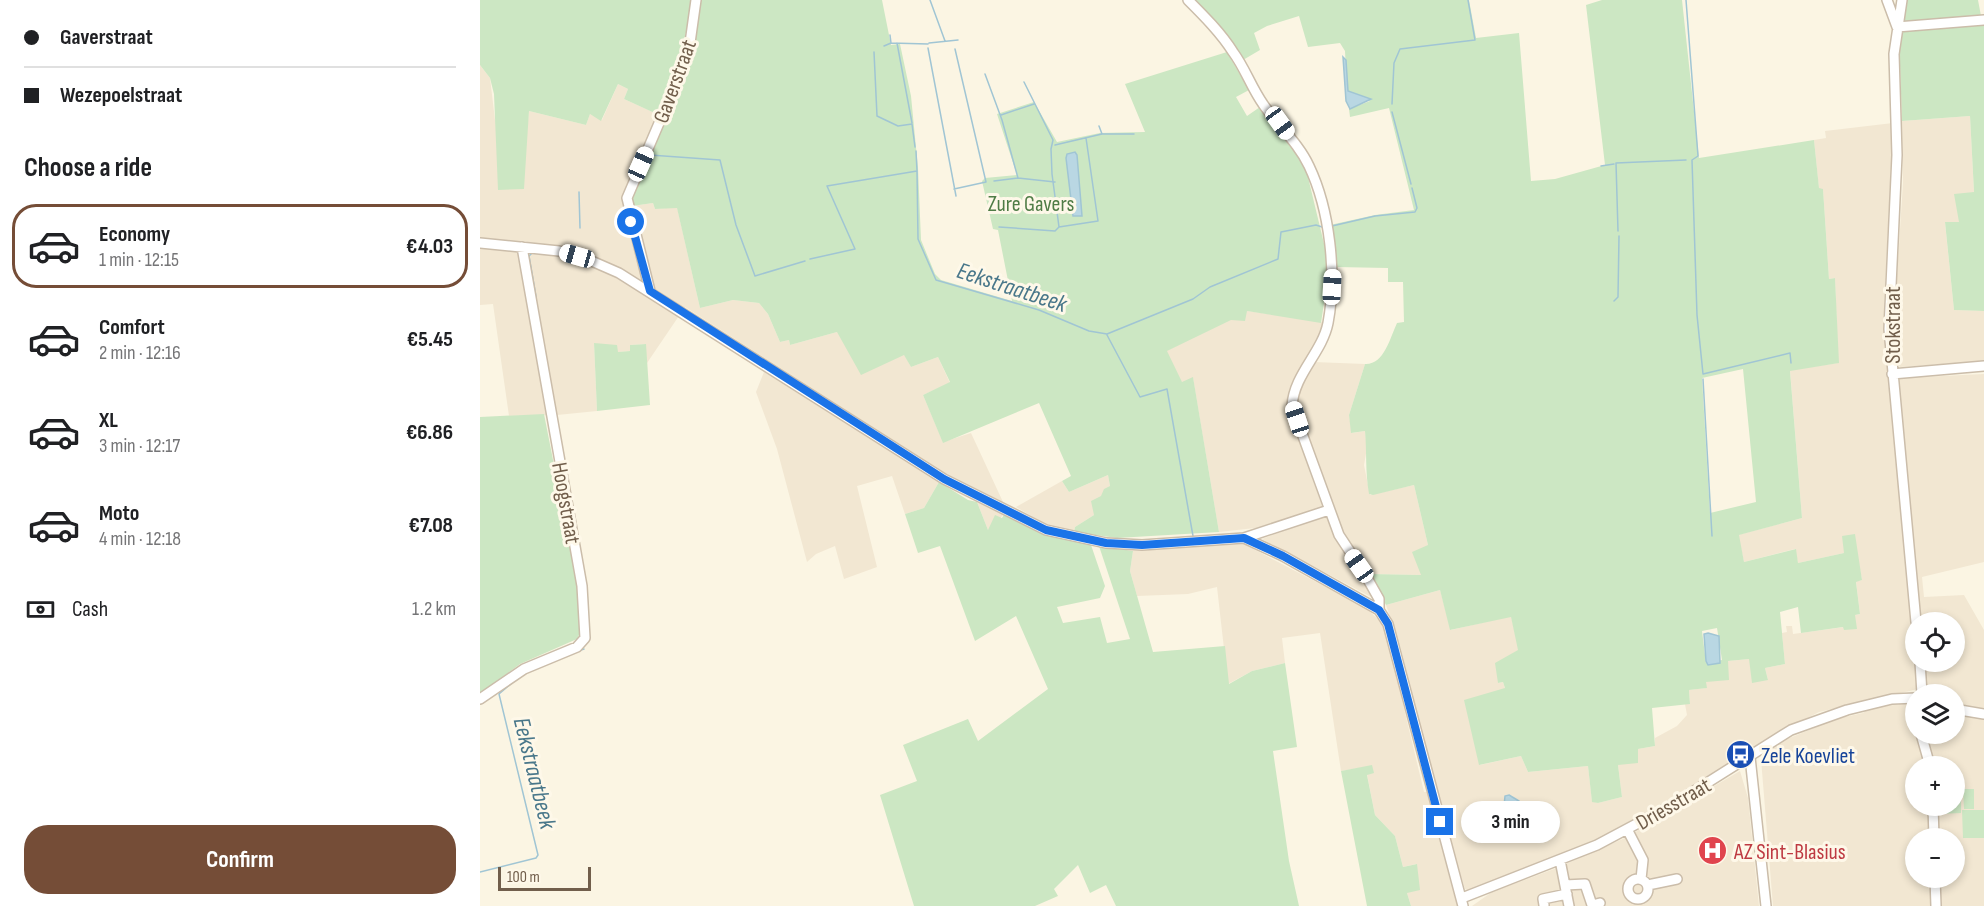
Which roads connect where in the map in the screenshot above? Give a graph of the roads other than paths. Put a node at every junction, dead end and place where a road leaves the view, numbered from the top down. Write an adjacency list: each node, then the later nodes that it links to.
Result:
1 (696, 0): 9 (street, Gaverstraat)
2 (1188, 0): 14 (street)
3 (1887, 0): 6 (street)
4 (1902, 0): 6 (street, Stokstraat)
5 (1984, 20): 6 (street)
6 (1897, 27): 13 (street, Stokstraat)
7 (480, 243): 8 (street)
8 (522, 247): 10 (street); 19 (street, Hoogstraat)
9 (642, 263): 10 (street); 11 (street, Gaverstraat)
10 (634, 282): 11 (street)
11 (650, 291): 15 (street)
12 (1984, 366): 13 (street)
13 (1892, 374): 17 (street, Stokstraat)
14 (1329, 510): 15 (street); 16 (street)
15 (1244, 538): 16 (street)
16 (1379, 610): 29 (street)
17 (1915, 612)
18 (1905, 698): 22 (street, Driesstraat)
19 (480, 699)
20 (1965, 711): 21 (street)
21 (1984, 714)
22 (1750, 757): 23 (street, Driesstraat); 32 (street)
23 (1627, 829): 24 (street, Driesstraat); 25 (street)
24 (1560, 860): 27 (street); 29 (street, Driesstraat)
25 (1677, 879)
26 (1935, 888): 33 (street)
27 (1566, 890): 28 (street); 30 (street); 31 (street)
28 (1543, 899)
29 (1463, 902)
30 (1593, 904)
31 (1569, 906)
32 (1766, 906)
33 (1936, 906)

